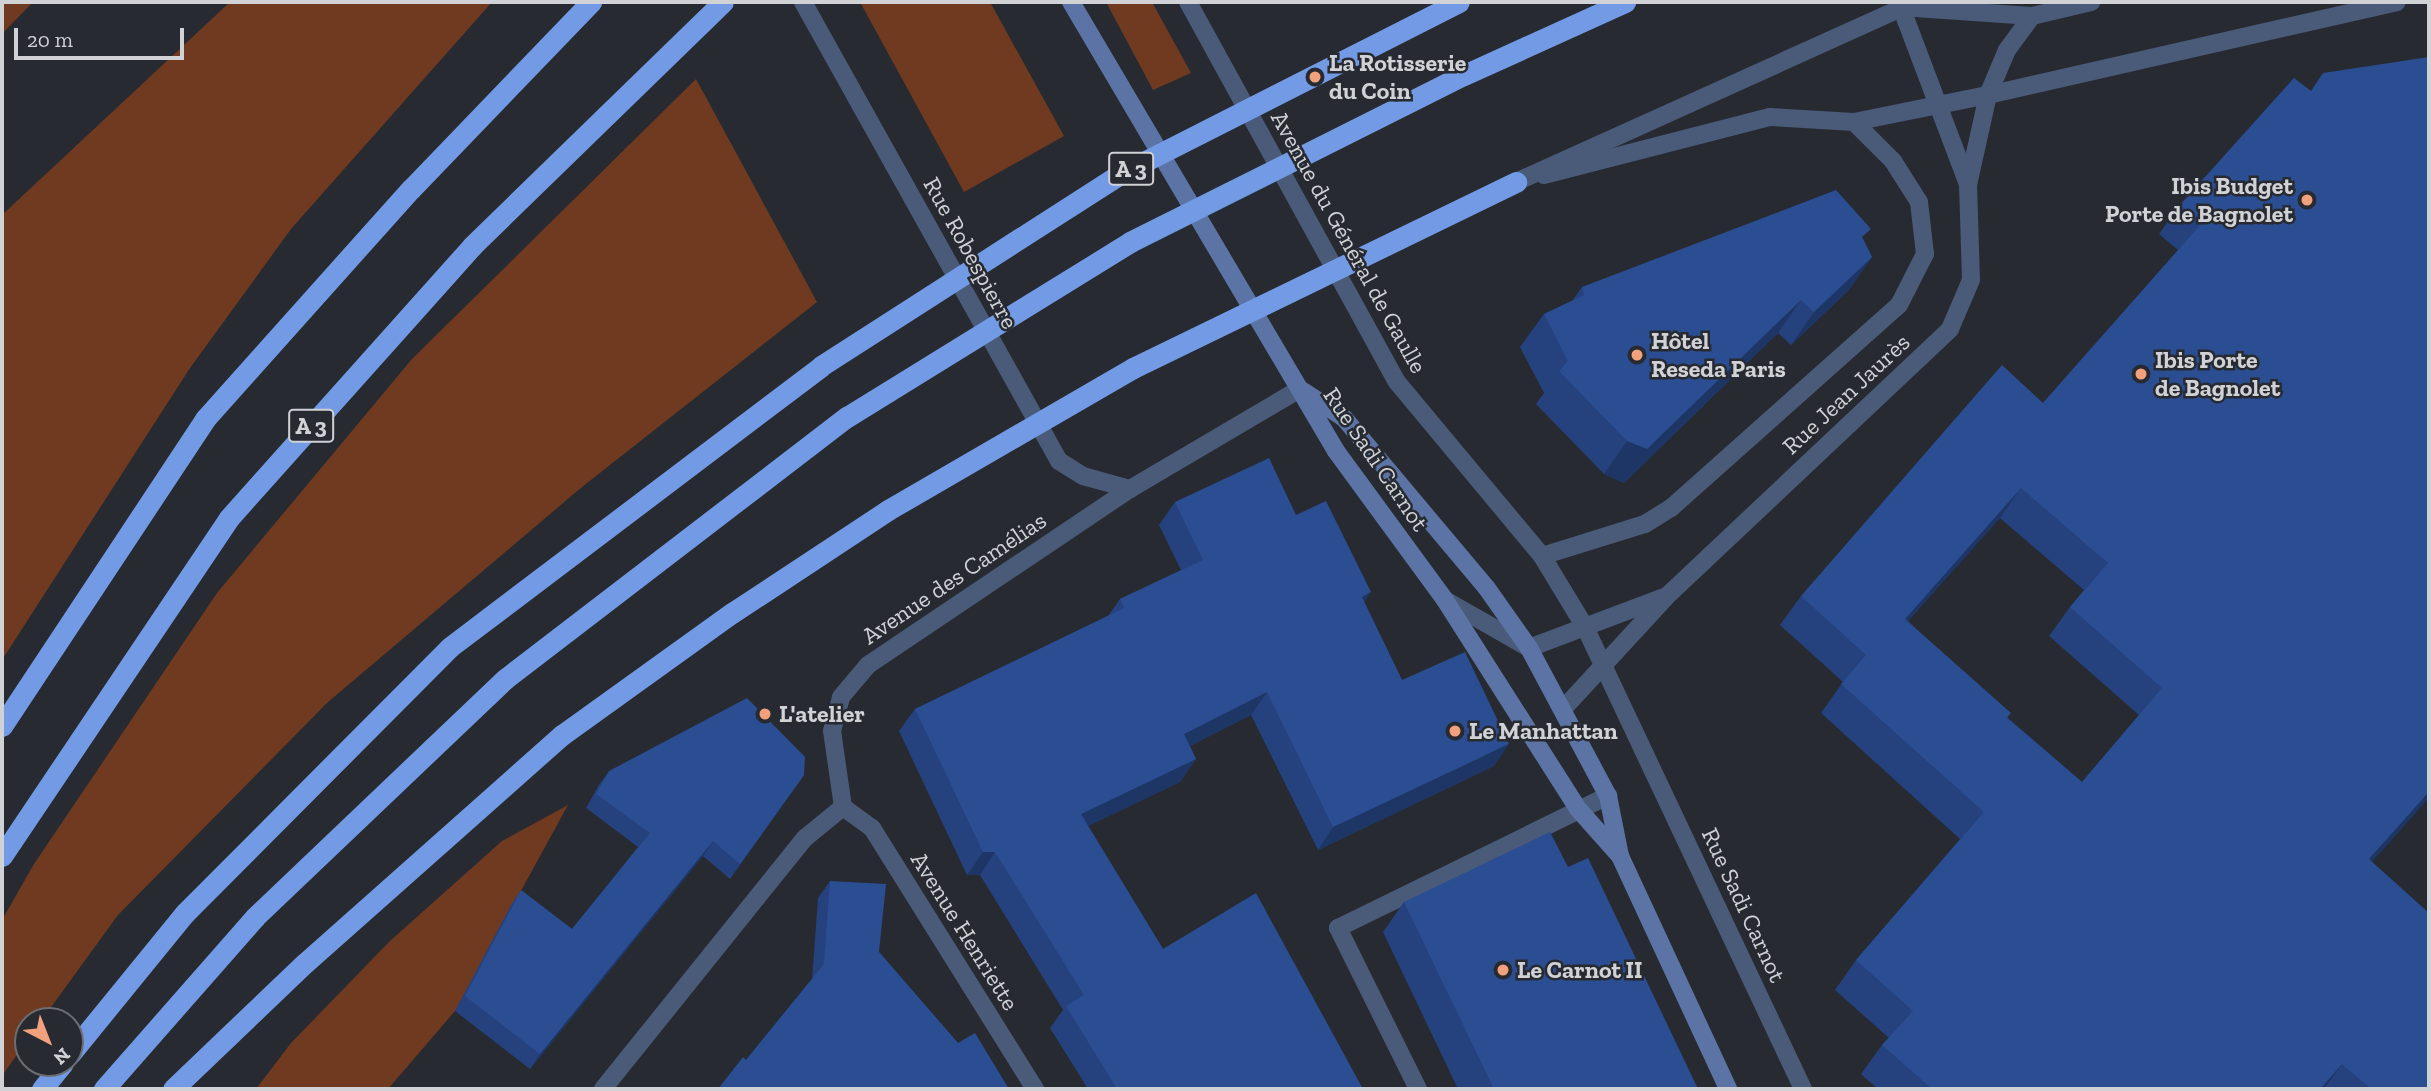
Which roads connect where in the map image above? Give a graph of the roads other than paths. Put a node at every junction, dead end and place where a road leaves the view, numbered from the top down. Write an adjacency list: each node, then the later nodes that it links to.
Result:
1 (591, 2): 26 (highway)
2 (723, 2): 30 (highway, A 3)
3 (803, 2): 18 (street, Rue Robespierre)
4 (1071, 2): 17 (street)
5 (1188, 2): 19 (street, Avenue du Général de Gaulle)
6 (1459, 2): 32 (highway, A 3, bridge)
7 (1625, 2): 33 (highway, bridge)
8 (2091, 2): 11 (street)
9 (2397, 2): 12 (street)
10 (1907, 4): 11 (street); 13 (street, Rue Jean Jaurès); 15 (street)
11 (2032, 16): 12 (street, Rue Jean Jaurès)
12 (1988, 95): 13 (street); 16 (street, Rue Jean Jaurès)
13 (1939, 105): 14 (street); 16 (street, Rue Jean Jaurès)
14 (1854, 122): 15 (street); 19 (street)
15 (1516, 182): 34 (highway, bridge)
16 (1968, 185): 20 (street, Rue Jean Jaurès)
17 (1300, 389): 18 (street, Avenue des Camélias); 21 (street, Rue Sadi Carnot); 23 (street, Rue Sadi Carnot)
18 (1129, 489): 28 (street, Avenue des Camélias)
19 (1542, 556): 22 (street, Rue Sadi Carnot)
20 (1667, 596): 22 (street, Rue Jean Jaurès); 24 (street, Rue Jean Jaurès)
21 (1445, 600): 23 (street); 29 (street, Rue Sadi Carnot)
22 (1585, 627): 23 (street, Rue Jean Jaurès); 24 (street, Rue Sadi Carnot)
23 (1529, 648): 25 (street, Rue Sadi Carnot)
24 (1605, 664): 25 (street, Rue Jean Jaurès); 39 (street, Rue Sadi Carnot)
25 (1564, 708): 27 (street, Rue Sadi Carnot)
26 (2, 726)
27 (1608, 796): 29 (street); 31 (street, Rue Sadi Carnot)
28 (844, 807): 35 (street); 36 (street, Avenue Henriette)
29 (1579, 810): 31 (street, Rue Sadi Carnot); 37 (street)
30 (2, 856)
31 (1620, 856): 38 (street, Rue Sadi Carnot)
32 (84, 1037)
33 (104, 1089)
34 (173, 1089)
35 (603, 1089)
36 (1035, 1089)
37 (1418, 1089)
38 (1728, 1089)
39 (1803, 1089)

